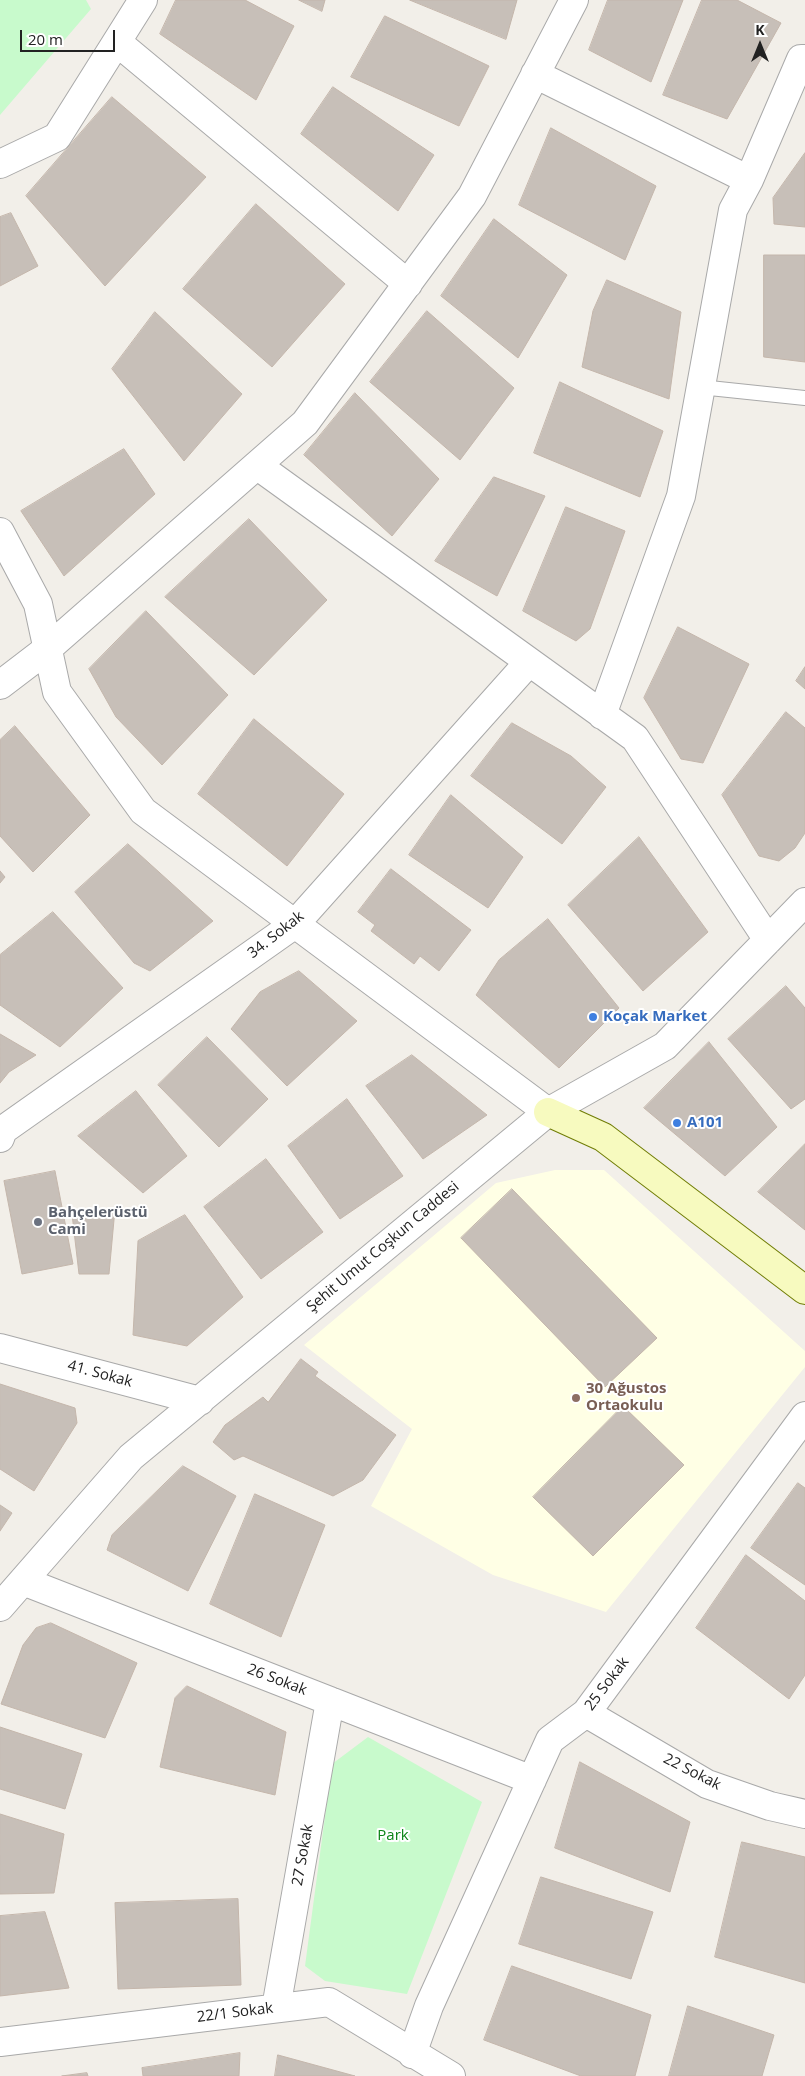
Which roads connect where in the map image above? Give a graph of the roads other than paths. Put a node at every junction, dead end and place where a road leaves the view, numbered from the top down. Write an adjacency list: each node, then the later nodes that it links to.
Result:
1 (143, 0): 3 (street)
2 (574, 0): 5 (street)
3 (117, 42): 6 (street); 8 (street)
4 (805, 59): 7 (street)
5 (536, 74): 7 (street); 8 (street)
6 (0, 164)
7 (749, 180): 9 (street)
8 (408, 284): 11 (street)
9 (700, 387): 10 (lane); 16 (street)
10 (805, 398)
11 (258, 466): 13 (street); 14 (street)
12 (0, 532): 13 (street)
13 (46, 650): 15 (street); 18 (street)
14 (529, 662): 16 (street); 18 (street, 34. Sokak)
15 (0, 685)
16 (602, 715): 19 (street)
17 (805, 902): 19 (street, Şehit Umut Coşkun Caddesi)
18 (295, 924): 20 (street); 21 (street, 34. Sokak)
19 (768, 940): 20 (street, Şehit Umut Coşkun Caddesi)
20 (548, 1112): 22 (street); 24 (street, Şehit Umut Coşkun Caddesi)
21 (0, 1138)
22 (805, 1290)
23 (0, 1348): 24 (street, 41. Sokak)
24 (200, 1400): 26 (street, Şehit Umut Coşkun Caddesi)
25 (805, 1416): 29 (street, 25 Sokak)
26 (23, 1580): 27 (street, Şehit Umut Coşkun Caddesi); 28 (street, 26 Sokak)
27 (0, 1607)
28 (330, 1701): 30 (street, 26 Sokak); 32 (street, 27 Sokak)
29 (586, 1713): 30 (street, 25 Sokak); 31 (street, 22 Sokak)
30 (532, 1780): 34 (street, 25 Sokak)
31 (805, 1814)
32 (276, 2008): 33 (street, 22/1 Sokak); 34 (street, 22/1 Sokak)
33 (0, 2042)
34 (412, 2054): 35 (street, 22/1 Sokak)
35 (451, 2076)

